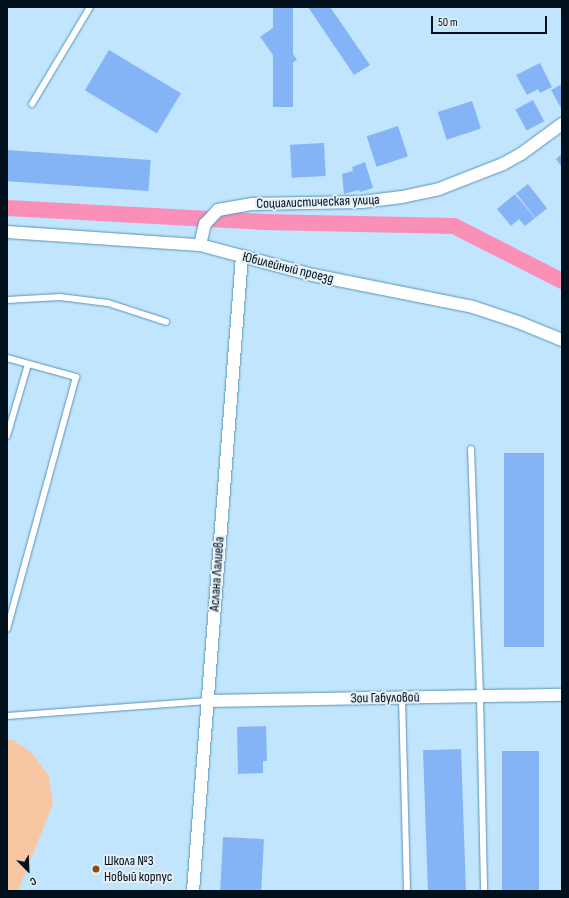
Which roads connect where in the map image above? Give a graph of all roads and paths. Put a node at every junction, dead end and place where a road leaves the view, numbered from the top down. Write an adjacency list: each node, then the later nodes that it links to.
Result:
1 (90, 7): 2 (lane)
2 (32, 104)
3 (562, 124): 5 (street, Социалистическая улица)
4 (7, 232): 5 (street, Юбилейный проезд)
5 (200, 245): 6 (street, Юбилейный проезд)
6 (242, 256): 9 (street, Юбилейный проезд); 18 (street, Аслана Лалиева)
7 (7, 300): 8 (lane)
8 (166, 322)
9 (562, 340)
10 (7, 358): 11 (lane)
11 (28, 364): 12 (lane); 14 (lane)
12 (7, 436)
13 (471, 449): 16 (lane)
14 (7, 629)
15 (562, 695): 16 (street, Зои Габуловой)
16 (480, 696): 17 (street, Зои Габуловой); 22 (lane)
17 (402, 698): 18 (street, Зои Габуловой); 21 (lane)
18 (207, 701): 19 (lane); 20 (street, Аслана Лалиева)
19 (7, 716)
20 (193, 891)
21 (407, 891)
22 (484, 891)

